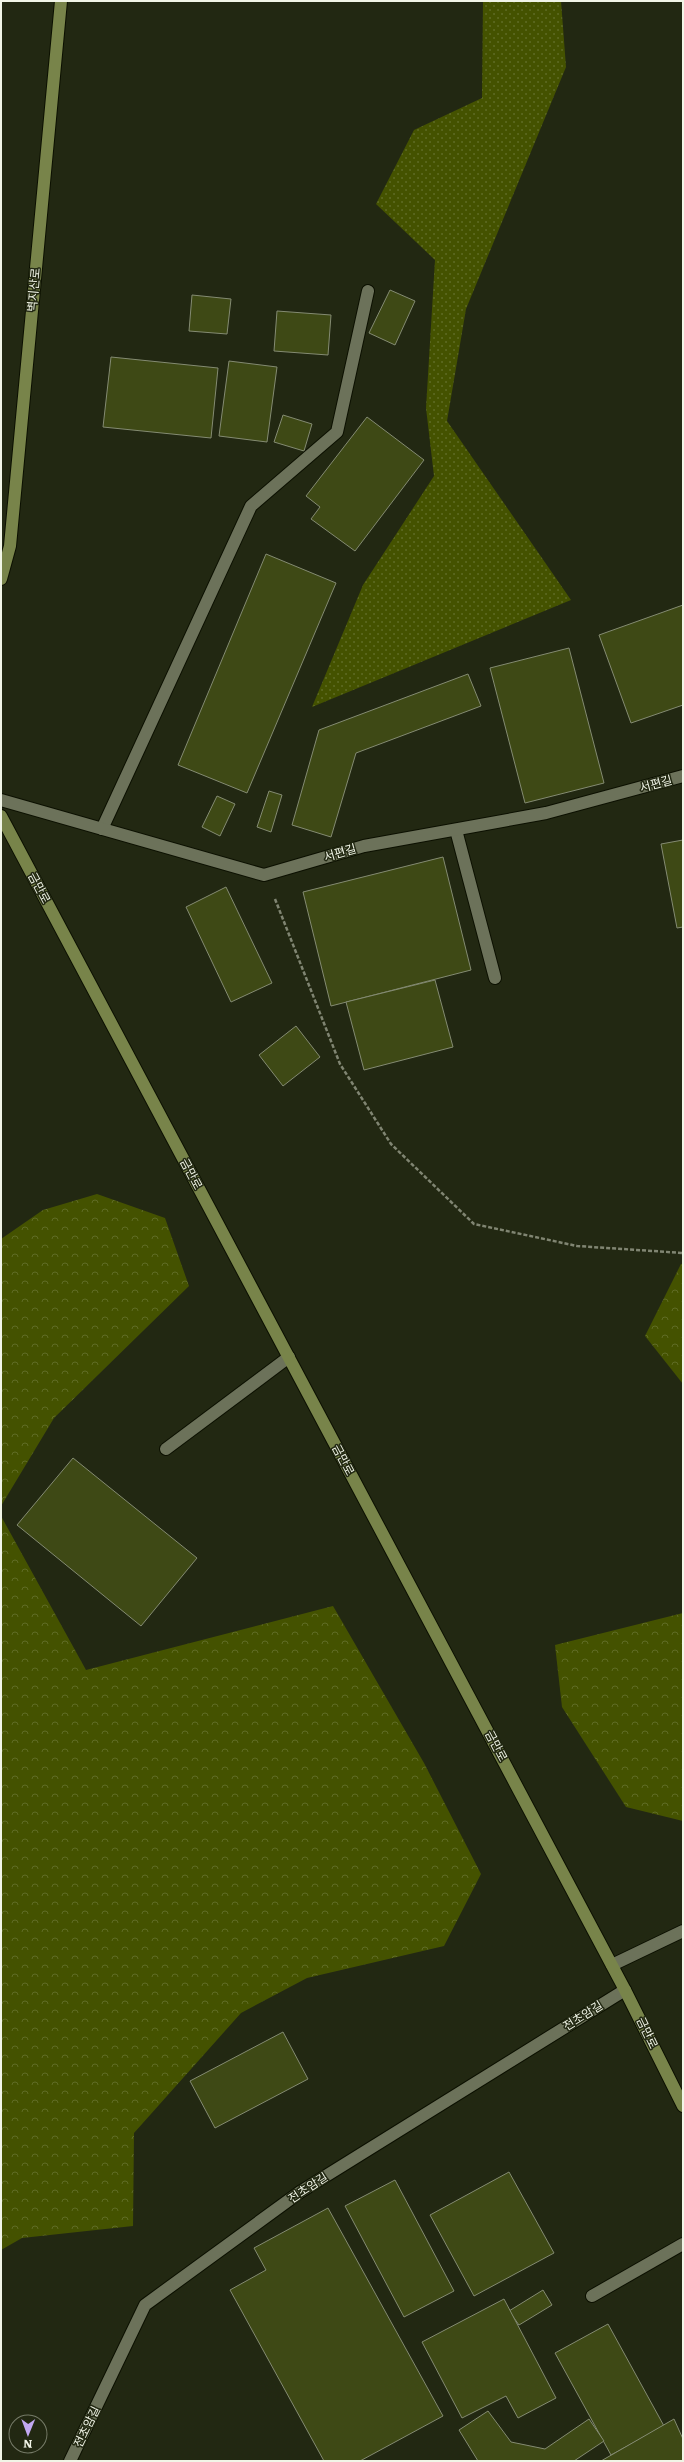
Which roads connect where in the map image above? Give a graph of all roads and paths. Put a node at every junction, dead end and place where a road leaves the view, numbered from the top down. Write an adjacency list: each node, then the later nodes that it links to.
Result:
1 (60, 1): 3 (street, 벽지산로)
2 (368, 291): 7 (street)
3 (1, 579)
4 (683, 776): 8 (street, 서편길)
5 (1, 800): 7 (street)
6 (1, 816): 12 (street, 금만로)
7 (102, 829): 9 (street)
8 (456, 830): 9 (street, 서편길); 10 (street)
9 (264, 875): 11 (path)
10 (495, 978)
11 (683, 1253)
12 (289, 1357): 13 (street); 15 (street, 금만로)
13 (166, 1449)
14 (683, 1931): 15 (street)
15 (612, 1965): 16 (street, 금만로)
16 (625, 1990): 17 (street, 금만로); 20 (street, 전초암길)
17 (683, 2106)
18 (683, 2244): 19 (street)
19 (592, 2296)
20 (70, 2461)

